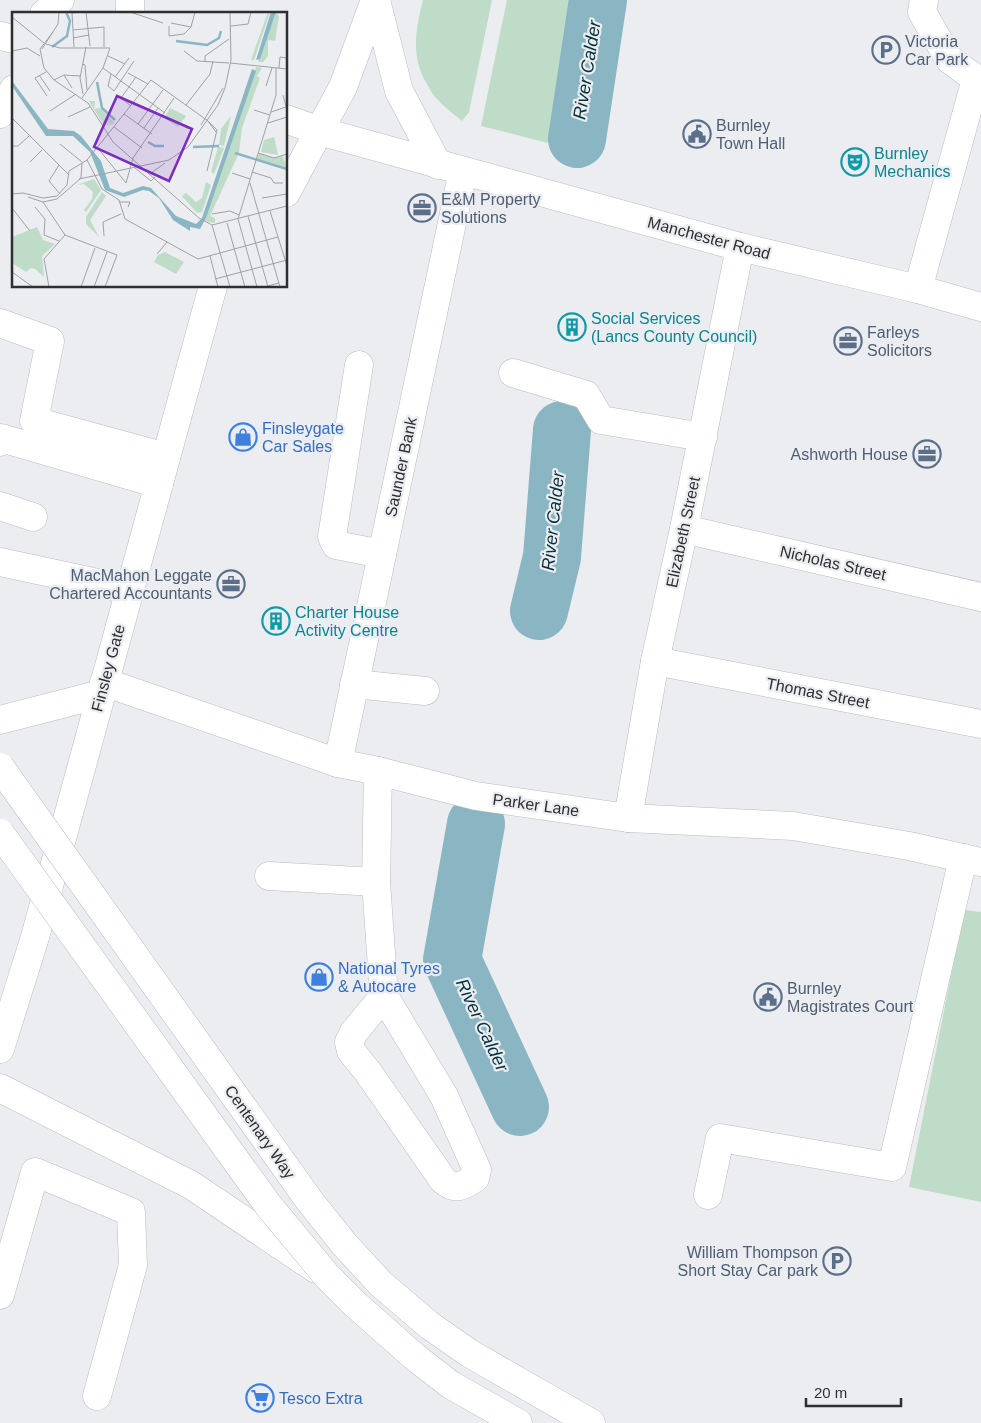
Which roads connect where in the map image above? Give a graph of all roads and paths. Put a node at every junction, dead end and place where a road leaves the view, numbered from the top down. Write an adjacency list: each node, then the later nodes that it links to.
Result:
1 (60, 0): 4 (street)
2 (375, 0): 9 (street); 10 (street)
3 (924, 0): 5 (street)
4 (46, 12)
5 (979, 80): 14 (street)
6 (12, 92): 7 (street)
7 (0, 114)
8 (288, 120): 9 (street, Manchester Road)
9 (319, 131): 10 (street, Manchester Road); 11 (street)
10 (450, 168): 12 (street, Manchester Road); 26 (street, Saunder Bank)
11 (288, 188)
12 (740, 247): 14 (street, Manchester Road); 19 (street, Elizabeth Street)
13 (212, 288): 21 (street, Finsley Gate)
14 (918, 289): 15 (street, Manchester Road)
15 (981, 307)
16 (0, 323): 21 (street)
17 (359, 364): 26 (street)
18 (513, 373): 19 (street)
19 (703, 437): 25 (street, Elizabeth Street)
20 (0, 442): 22 (street)
21 (166, 457): 22 (street, Finsley Gate)
22 (159, 484): 28 (street, Finsley Gate)
23 (0, 506): 24 (street)
24 (33, 517)
25 (684, 529): 29 (street, Nicholas Street); 30 (street, Elizabeth Street)
26 (382, 554): 31 (street, Saunder Bank)
27 (0, 562): 28 (street)
28 (130, 590): 32 (street, Finsley Gate)
29 (981, 597)
30 (655, 661): 35 (street, Thomas Street); 39 (street, Elizabeth Street)
31 (354, 684): 33 (street); 36 (street, Saunder Bank)
32 (103, 688): 34 (street); 36 (street, Parker Lane); 45 (street, Finsley Gate)
33 (425, 691)
34 (0, 720)
35 (981, 724)
36 (338, 763): 38 (street, Parker Lane)
37 (0, 767): 52 (street, Centenary Way, bridge)
38 (378, 771): 39 (street, Parker Lane); 43 (street)
39 (628, 818): 41 (street, Parker Lane)
40 (0, 834): 48 (street, bridge)
41 (972, 860): 47 (street)
42 (269, 876): 43 (street)
43 (376, 882): 44 (street)
44 (384, 996): 44 (street)
45 (0, 1049)
46 (0, 1088): 48 (street, bridge)
47 (708, 1195)
48 (326, 1275): 51 (street, bridge)
49 (0, 1295): 50 (street)
50 (97, 1396)
51 (518, 1423)
52 (591, 1423)

